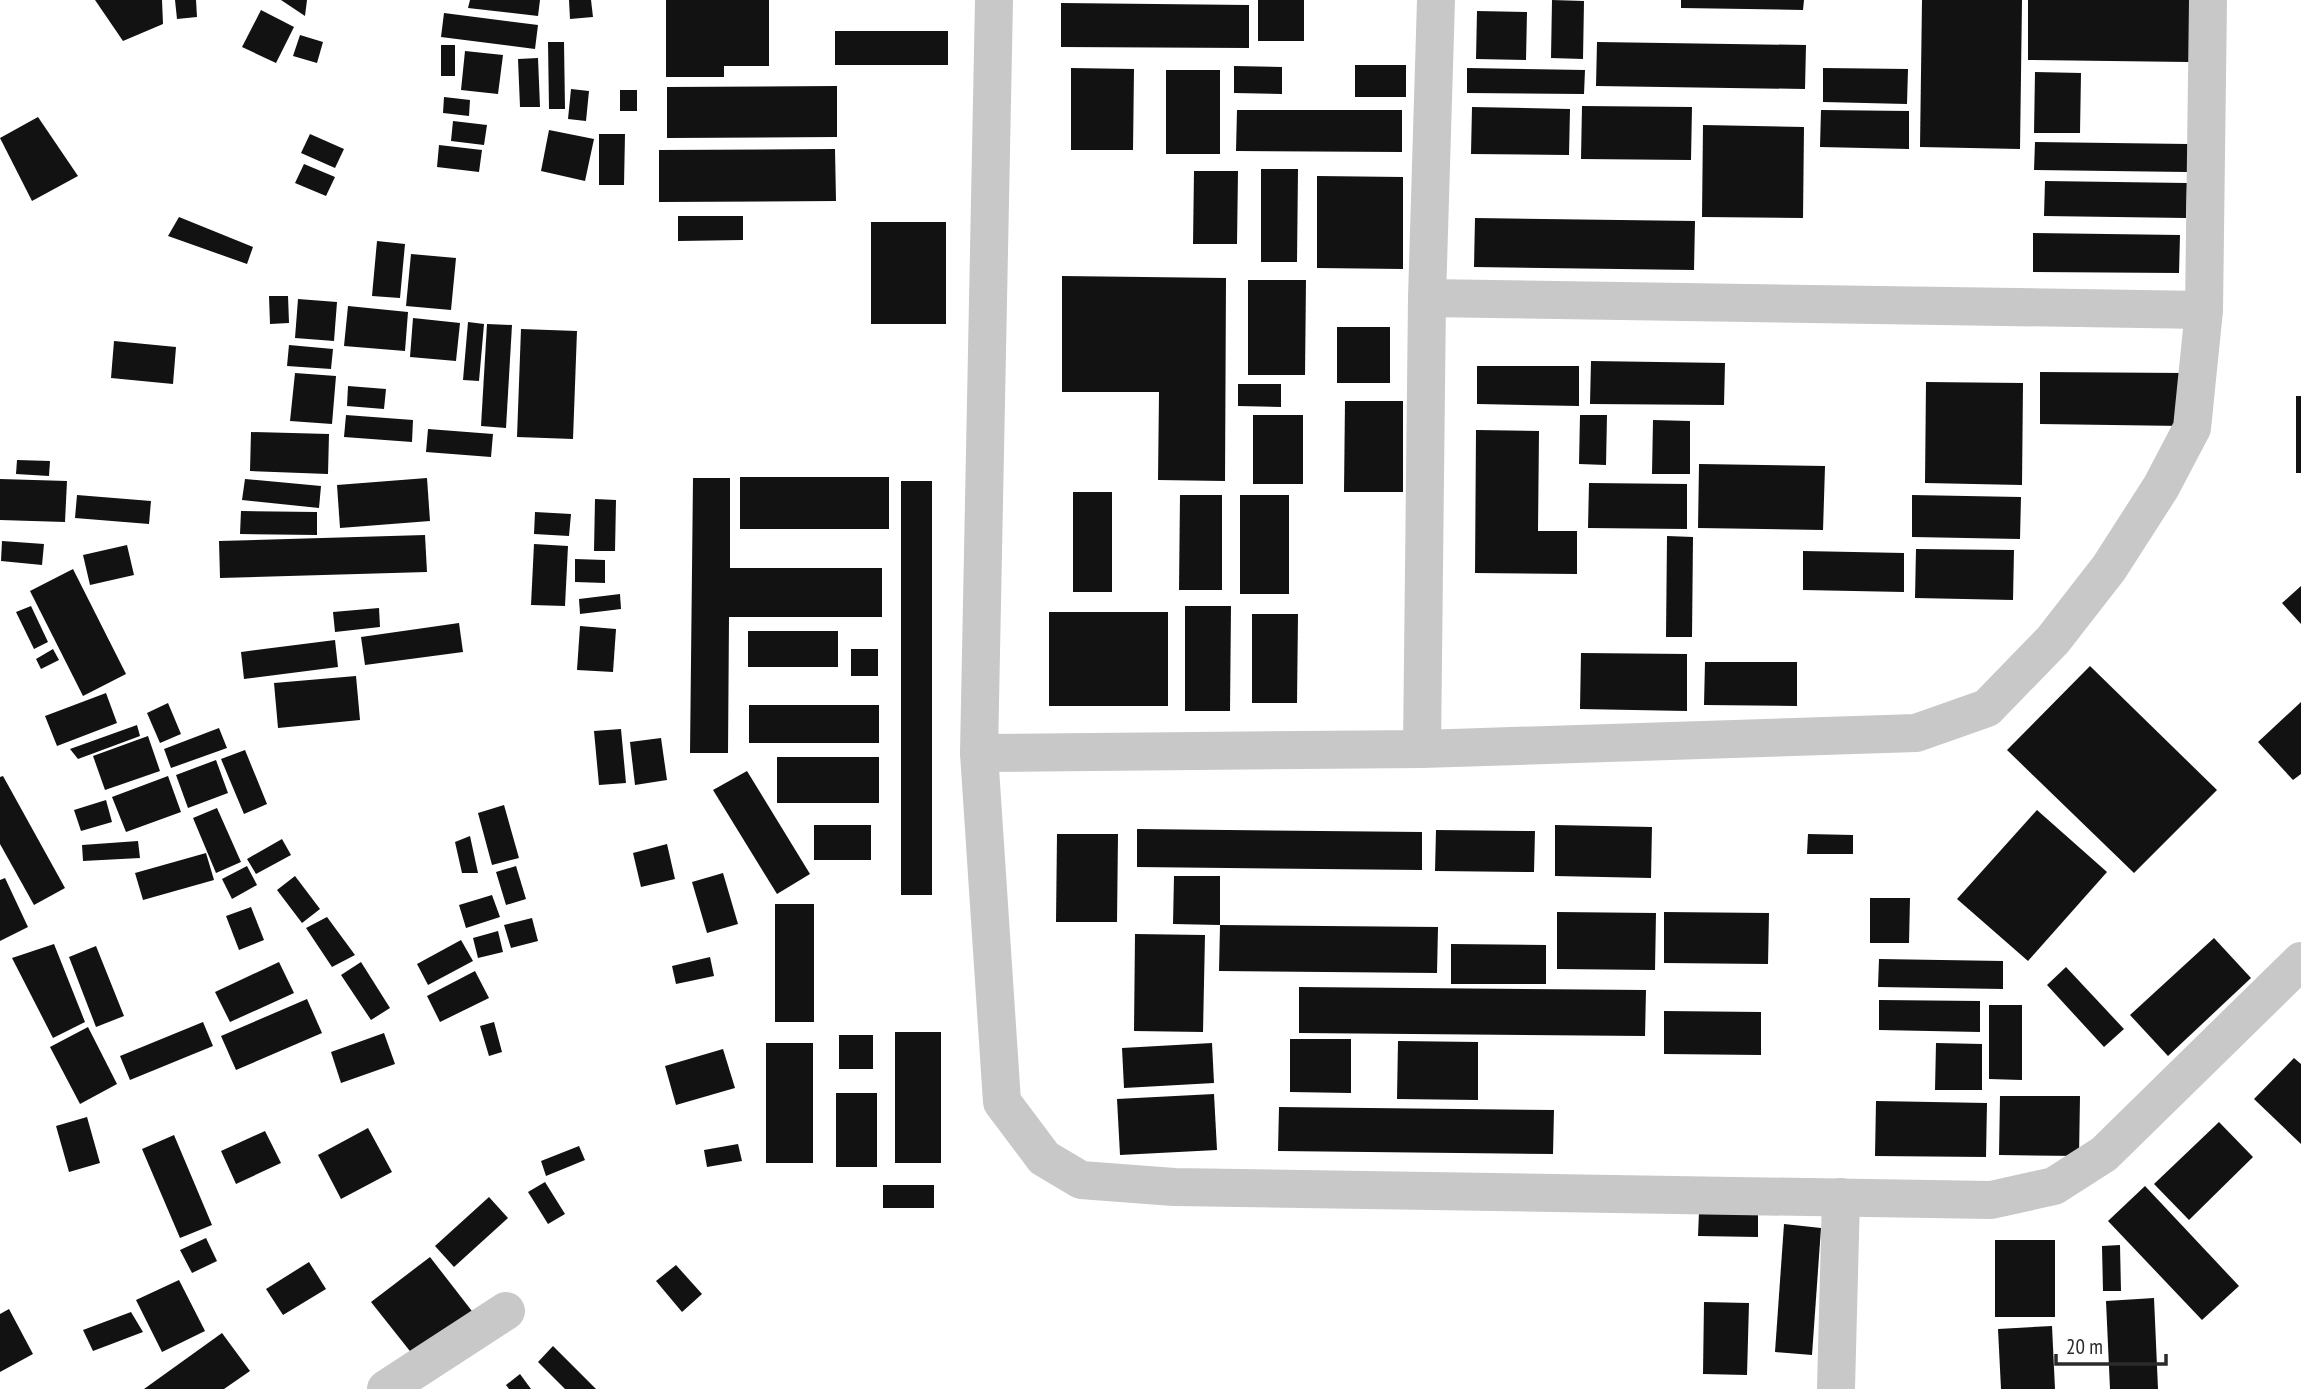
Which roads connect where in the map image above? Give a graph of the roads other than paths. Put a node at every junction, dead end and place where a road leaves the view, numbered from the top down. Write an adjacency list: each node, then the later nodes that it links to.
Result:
1 (994, 0): 7 (street)
2 (1436, 0): 4 (street)
3 (2208, 0): 5 (street)
4 (1427, 298): 5 (street); 6 (street)
5 (2204, 310): 6 (street)
6 (1422, 749): 7 (street)
7 (979, 753): 9 (street)
8 (2301, 961): 9 (street)
9 (1840, 1197): 12 (street)
10 (506, 1311): 11 (street)
11 (386, 1389)
12 (1836, 1389)

